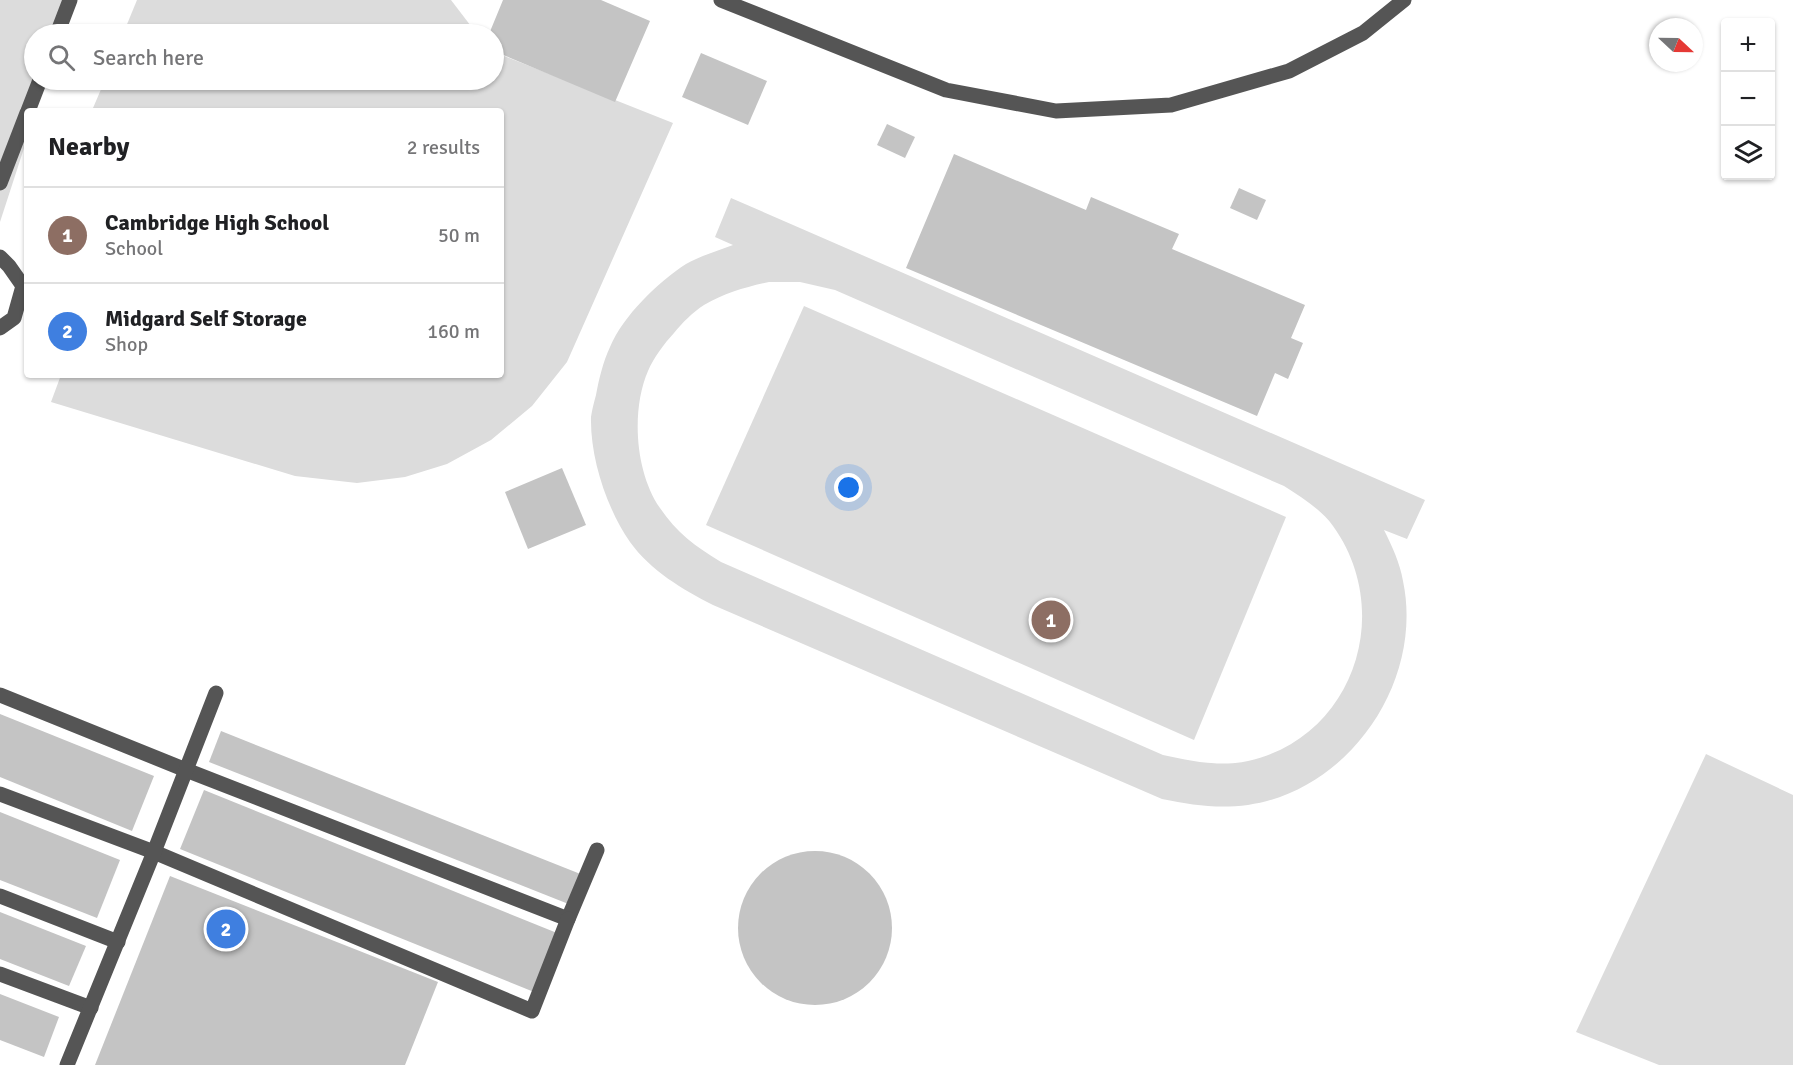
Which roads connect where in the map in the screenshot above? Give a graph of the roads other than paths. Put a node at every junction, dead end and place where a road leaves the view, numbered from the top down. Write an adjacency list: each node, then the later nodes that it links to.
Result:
1 (70, 0): 4 (lane)
2 (721, 0): 3 (lane)
3 (1404, 0)
4 (61, 24)
5 (36, 90): 6 (lane)
6 (29, 108)
7 (24, 120): 8 (lane)
8 (0, 183)
9 (0, 256): 10 (lane)
10 (0, 328)
11 (216, 693): 13 (lane)
12 (0, 694): 13 (lane)
13 (186, 770): 16 (lane); 18 (lane)
14 (0, 794): 16 (lane)
15 (597, 850): 18 (lane)
16 (154, 852): 18 (lane); 19 (lane)
17 (0, 896): 19 (lane)
18 (568, 919)
19 (118, 942): 21 (lane)
20 (0, 974): 21 (lane)
21 (90, 1008): 22 (lane)
22 (67, 1065)

